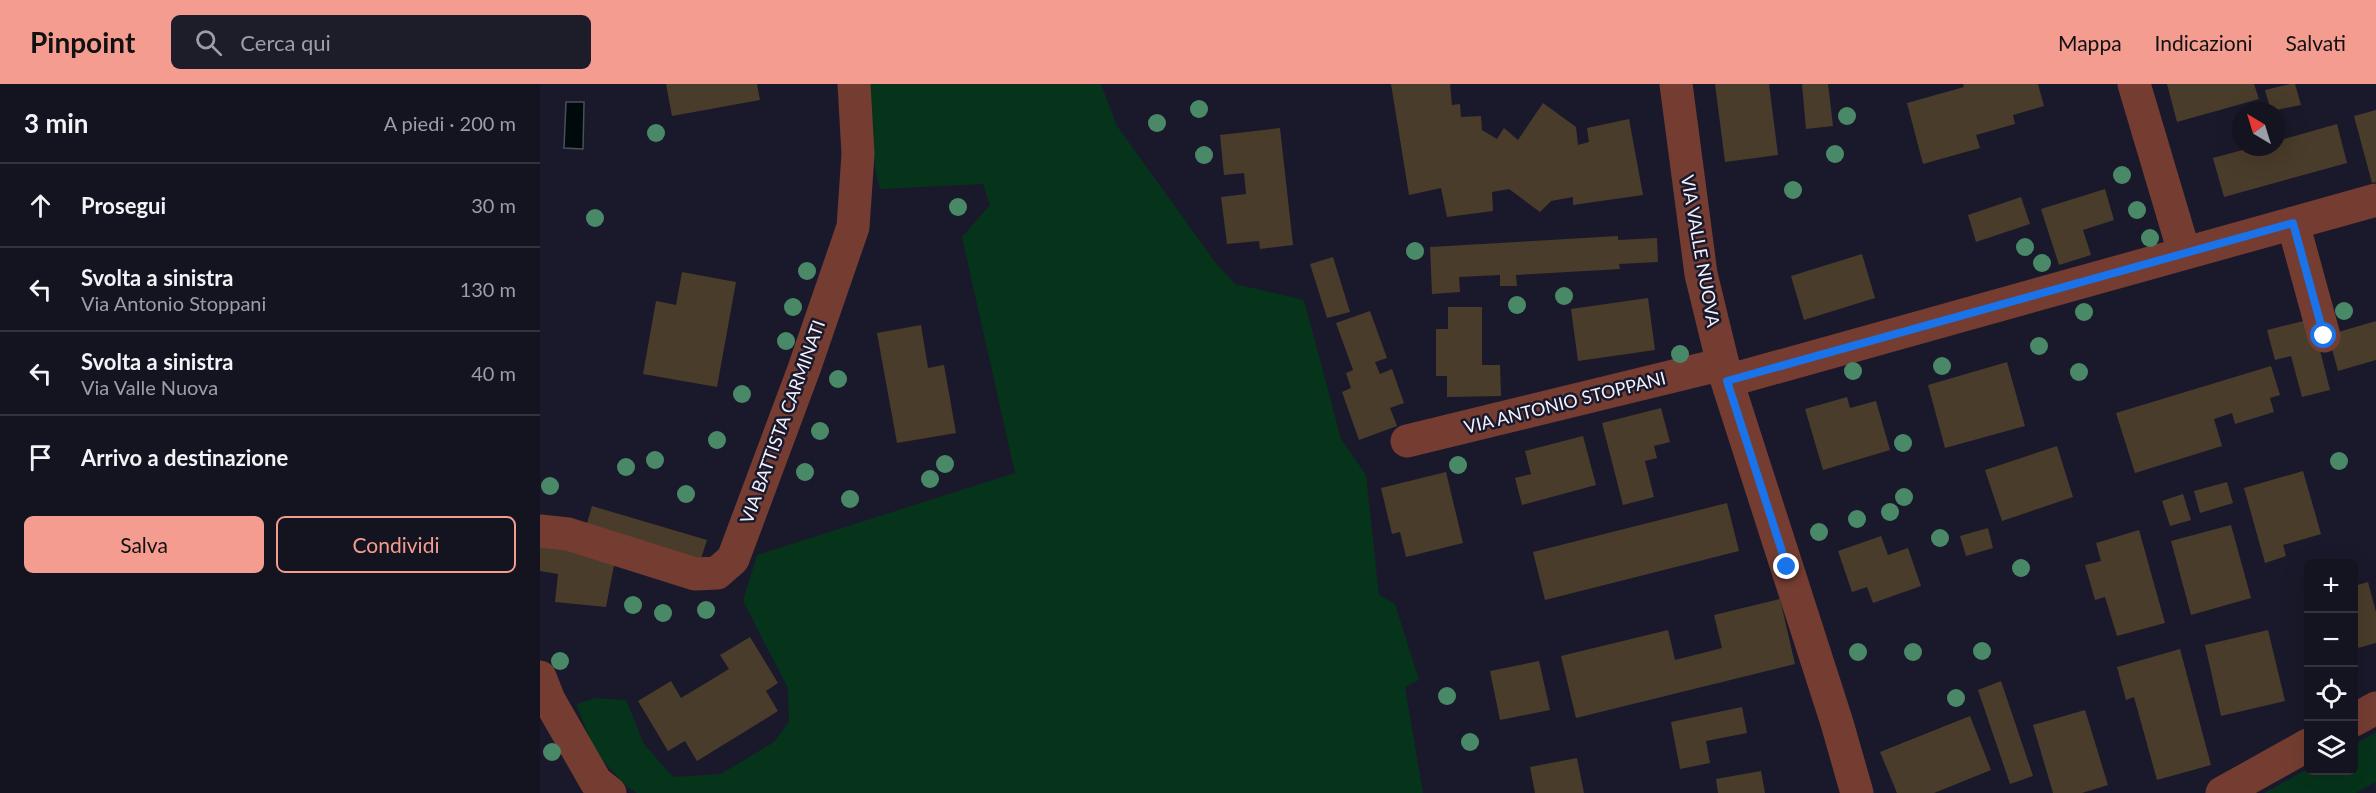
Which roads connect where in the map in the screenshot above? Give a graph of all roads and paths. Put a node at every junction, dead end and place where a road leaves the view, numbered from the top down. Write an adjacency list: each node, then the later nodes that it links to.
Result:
1 (854, 84): 10 (street, VIA BATTISTA CARMINATI)
2 (1676, 84): 8 (street, VIA VALLE NUOVA)
3 (2134, 84): 6 (street)
4 (2376, 200): 5 (street, VIA ANTONIO STOPPANI)
5 (2293, 223): 6 (street, VIA ANTONIO STOPPANI); 7 (street)
6 (2184, 252): 8 (street, VIA ANTONIO STOPPANI)
7 (2324, 336)
8 (1725, 373): 9 (street, VIA ANTONIO STOPPANI); 16 (street, VIA VALLE NUOVA)
9 (1407, 441)
10 (540, 531)
11 (540, 677): 15 (street)
12 (2376, 708): 13 (street)
13 (2358, 718)
14 (2304, 747): 17 (street)
15 (593, 790)
16 (1857, 793)
17 (2222, 793)

